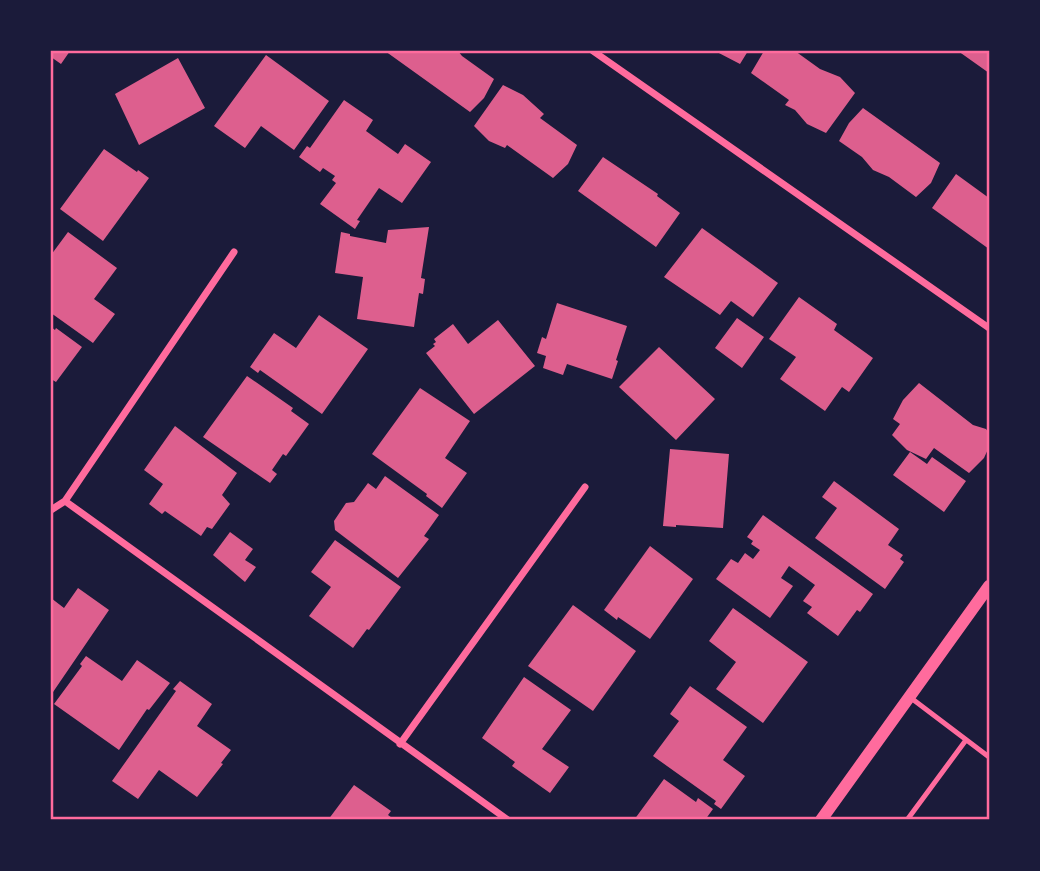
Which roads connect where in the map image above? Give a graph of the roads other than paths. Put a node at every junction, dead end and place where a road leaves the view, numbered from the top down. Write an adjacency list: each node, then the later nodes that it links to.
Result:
1 (593, 51): 3 (street)
2 (234, 252): 5 (street)
3 (989, 328)
4 (585, 487): 10 (street)
5 (65, 501): 6 (street); 10 (street)
6 (51, 510)
7 (989, 586): 8 (street)
8 (909, 697): 9 (lane); 13 (street)
9 (966, 740): 11 (lane); 14 (lane)
10 (400, 744): 12 (street)
11 (989, 757)
12 (508, 820)
13 (821, 820)
14 (907, 820)

